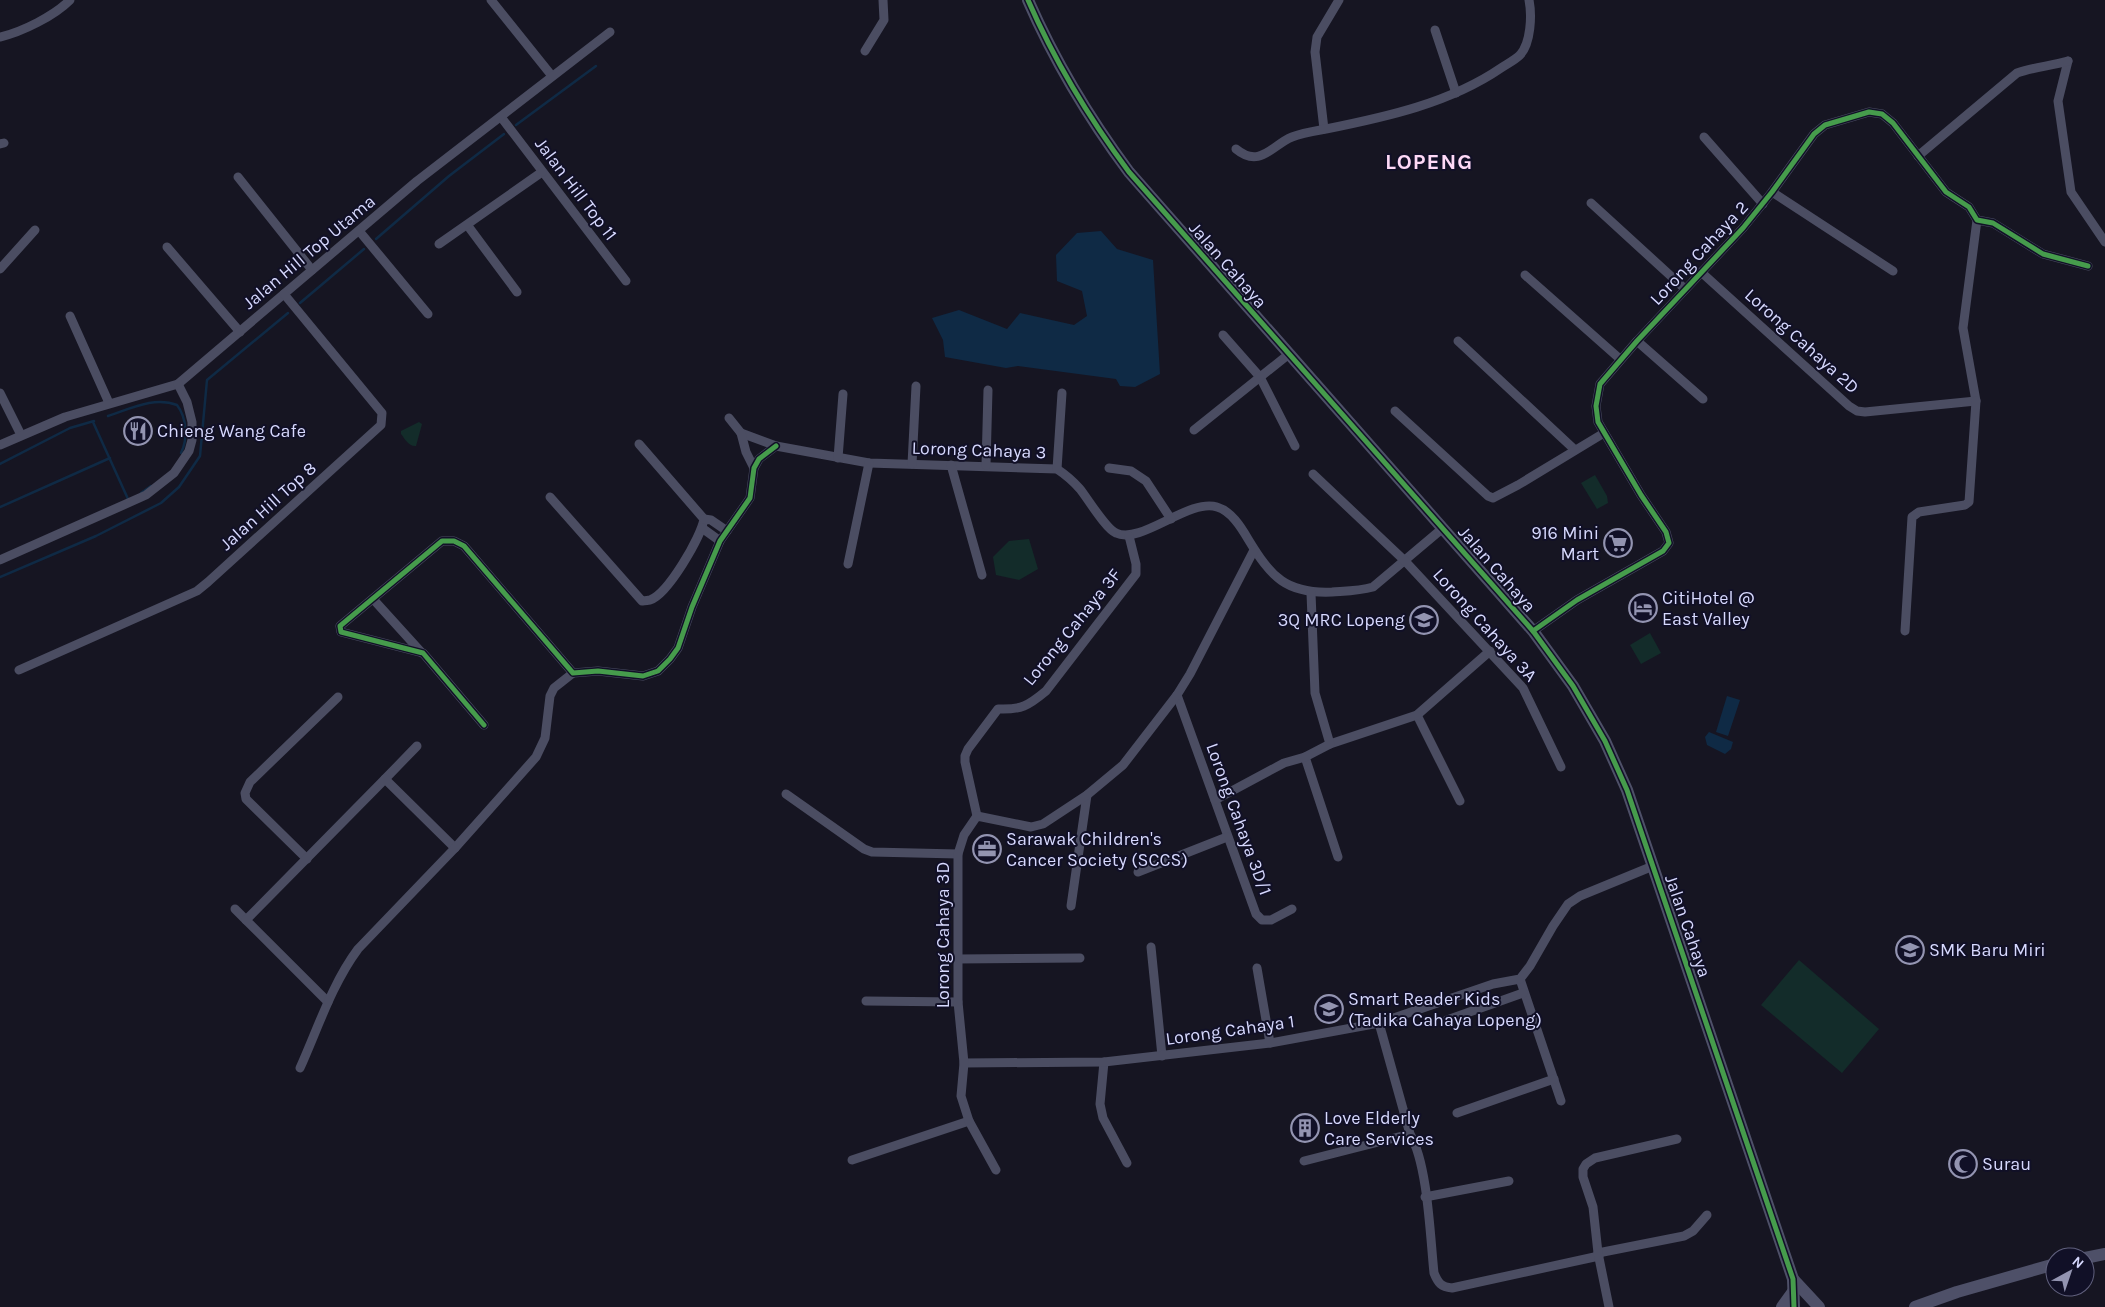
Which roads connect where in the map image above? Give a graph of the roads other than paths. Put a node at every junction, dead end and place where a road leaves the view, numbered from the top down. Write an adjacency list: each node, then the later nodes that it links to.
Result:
1 (70, 0): 9 (street)
2 (491, 0): 11 (street)
3 (884, 0): 10 (street)
4 (1028, 0): 46 (street, Jalan Cahaya)
5 (1339, 0): 14 (street)
6 (1529, 0): 12 (street)
7 (1435, 30): 12 (street)
8 (610, 32): 11 (street, Jalan Hill Top Utama)
9 (0, 37)
10 (865, 50)
11 (552, 76): 13 (street, Jalan Hill Top Utama)
12 (1456, 93): 14 (street)
13 (501, 116): 18 (street, Jalan Hill Top 11); 26 (street, Jalan Hill Top Utama)
14 (1324, 129): 16 (street)
15 (1704, 137): 22 (street)
16 (1236, 149)
17 (1918, 156): 20 (street, Lorong Cahaya 2); 23 (street, Lorong Cahaya 2); 27 (street)
18 (542, 172): 24 (street); 36 (street, Jalan Hill Top 11)
19 (238, 177): 32 (street)
20 (1772, 192): 22 (street, Lorong Cahaya 2); 33 (street)
21 (1592, 203): 37 (street)
22 (1762, 204): 34 (street, Lorong Cahaya 2)
23 (1977, 220): 30 (street); 56 (street)
24 (468, 226): 28 (street); 38 (street)
25 (35, 230): 31 (street)
26 (360, 232): 32 (street, Jalan Hill Top Utama); 40 (street)
27 (2105, 242)
28 (440, 244)
29 (167, 247): 42 (street)
30 (2088, 266)
31 (0, 269)
32 (312, 270): 39 (street, Jalan Hill Top Utama)
33 (1893, 271)
34 (1701, 272): 37 (street, Lorong Cahaya 2); 56 (street, Lorong Cahaya 2D)
35 (1525, 275): 47 (street)
36 (626, 281)
37 (1685, 289): 44 (street, Lorong Cahaya 2)
38 (517, 292)
39 (284, 294): 42 (street, Jalan Hill Top Utama); 96 (street, Jalan Hill Top 8)
40 (428, 314)
41 (70, 316): 57 (street)
42 (240, 332): 49 (street, Jalan Hill Top Utama)
43 (1223, 335): 48 (street)
44 (1637, 340): 47 (street, Lorong Cahaya 2); 55 (street)
45 (1458, 341): 68 (street)
46 (1289, 354): 48 (street); 81 (street, Jalan Cahaya)
47 (1620, 359): 62 (street, Lorong Cahaya 2)
48 (1260, 378): 60 (street); 67 (street)
49 (178, 384): 57 (street, Jalan Hill Top Utama); 86 (street)
50 (916, 386): 71 (street)
51 (988, 390): 73 (street)
52 (0, 393): 63 (street)
53 (1062, 393): 76 (street)
54 (843, 394): 69 (street)
55 (1703, 399)
56 (1976, 401): 93 (street)
57 (109, 403): 63 (street, Jalan Hill Top Utama)
58 (1395, 411): 68 (street)
59 (729, 418): 61 (street)
60 (1194, 430)
61 (740, 433): 66 (street, Lorong Cahaya 3); 74 (street)
62 (1604, 433): 68 (street); 92 (street, Lorong Cahaya 2)
63 (21, 435): 65 (street, Jalan Hill Top Utama)
64 (639, 444): 80 (street)
65 (0, 445)
66 (776, 446): 69 (street, Lorong Cahaya 3); 74 (street)
67 (1295, 446)
68 (1575, 450)
69 (838, 458): 70 (street, Lorong Cahaya 3)
70 (869, 463): 71 (street, Lorong Cahaya 3); 88 (street)
71 (912, 464): 72 (street, Lorong Cahaya 3)
72 (951, 465): 73 (street, Lorong Cahaya 3); 89 (street)
73 (986, 465): 76 (street, Lorong Cahaya 3)
74 (754, 468): 82 (street)
75 (1109, 468): 79 (street)
76 (1057, 469): 83 (street, Lorong Cahaya 3)
77 (1313, 474): 87 (street, Lorong Cahaya 3A)
78 (550, 497): 80 (street)
79 (1171, 518): 83 (street); 85 (street)
80 (703, 524): 82 (street); 84 (street)
81 (1443, 528): 87 (street); 92 (street, Jalan Cahaya)
82 (727, 531): 84 (street)
83 (1129, 536): 111 (street, Lorong Cahaya 3F)
84 (720, 541): 97 (street)
85 (1254, 550): 90 (street); 98 (street)
86 (0, 560)
87 (1405, 561): 90 (street); 94 (street, Lorong Cahaya 3A)
88 (848, 564)
89 (982, 575)
90 (1311, 593): 102 (street)
91 (373, 599): 95 (street); 95 (street); 97 (street)
92 (1533, 631): 117 (street, Jalan Cahaya)
93 (1906, 632)
94 (1490, 651): 100 (street); 105 (street, Lorong Cahaya 3A)
95 (422, 653): 101 (street)
96 (19, 670)
97 (573, 674): 113 (street)
98 (1177, 695): 108 (street); 109 (street, Lorong Cahaya 3D/1)
99 (338, 696): 116 (street)
100 (1417, 715): 102 (street); 110 (street)
101 (484, 725)
102 (1330, 744): 104 (street)
103 (417, 746): 106 (street)
104 (1305, 756): 109 (street); 115 (street)
105 (1561, 767)
106 (385, 779): 113 (street); 116 (street)
107 (786, 794): 114 (street)
108 (1087, 795): 111 (street); 119 (street)
109 (1215, 800): 112 (street, Lorong Cahaya 3D/1)
110 (1460, 801)
111 (977, 816): 114 (street, Lorong Cahaya 3D)
112 (1227, 837): 118 (street); 121 (street, Lorong Cahaya 3D/1)
113 (456, 848): 130 (street)
114 (958, 854): 125 (street, Lorong Cahaya 3D)
115 (1338, 857)
116 (307, 859): 122 (street)
117 (1653, 866): 127 (street); 154 (street, Jalan Cahaya)
118 (1138, 872)
119 (1071, 906)
120 (234, 909): 122 (street)
121 (1292, 909)
122 (246, 920): 130 (street)
123 (1151, 947): 135 (street)
124 (1080, 958): 125 (street)
125 (957, 959): 131 (street, Lorong Cahaya 3D)
126 (1257, 968): 134 (street)
127 (1520, 979): 128 (street); 133 (street, Lorong Cahaya 1)
128 (1523, 993): 132 (street); 139 (street)
129 (866, 1001): 131 (street)
130 (328, 1002): 138 (street)
131 (958, 1002): 137 (street, Lorong Cahaya 3D)
132 (1447, 1020)
133 (1379, 1023): 134 (street, Lorong Cahaya 1); 143 (street)
134 (1270, 1043): 135 (street, Lorong Cahaya 1)
135 (1162, 1056): 136 (street, Lorong Cahaya 1)
136 (1104, 1062): 137 (street, Lorong Cahaya 1); 147 (street)
137 (964, 1063): 142 (street, Lorong Cahaya 3D)
138 (300, 1068)
139 (1554, 1079): 140 (street); 141 (street)
140 (1562, 1101)
141 (1457, 1113)
142 (969, 1121): 145 (street); 148 (street, Lorong Cahaya 3D)
143 (1410, 1134): 146 (street); 150 (street)
144 (1677, 1139): 152 (street)
145 (852, 1160)
146 (1304, 1161)
147 (1127, 1163)
148 (996, 1170)
149 (1509, 1181): 150 (street)
150 (1425, 1197): 152 (street)
151 (1707, 1215): 152 (street)
152 (1599, 1254): 155 (street)
153 (2045, 1267): 159 (street)
154 (1794, 1284): 156 (street); 157 (street, Jalan Cahaya); 158 (street)
155 (1609, 1307)
156 (1782, 1307)
157 (1794, 1307)
158 (1819, 1307)
159 (1915, 1307)

